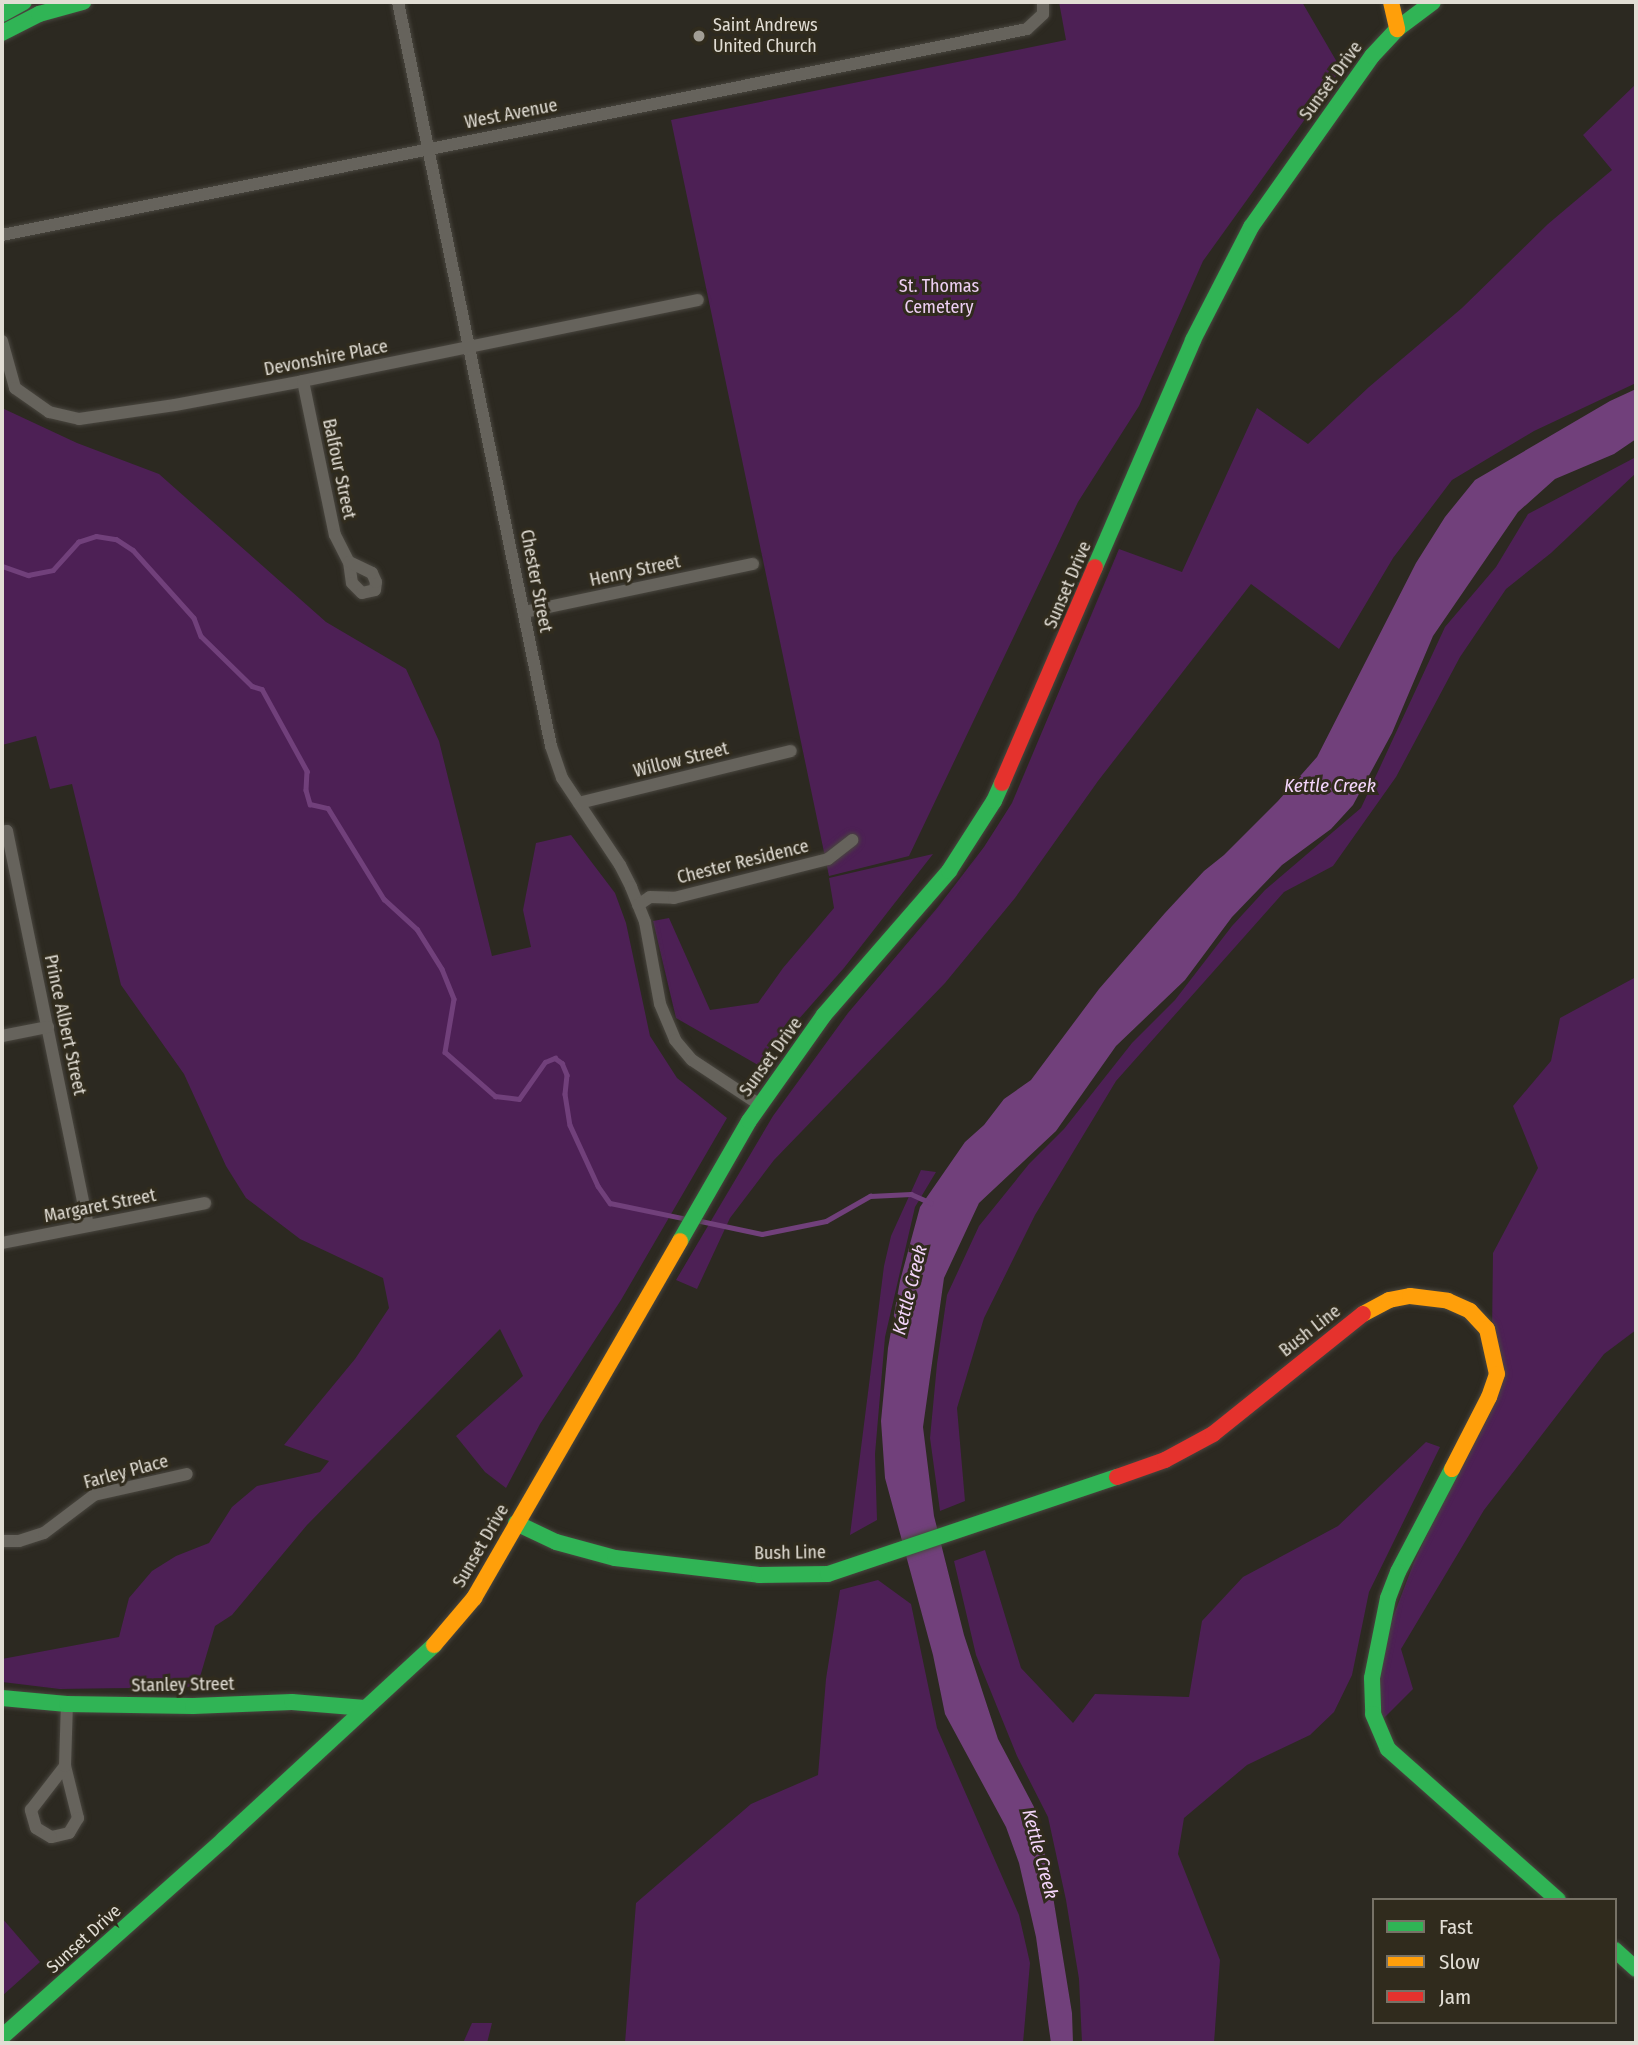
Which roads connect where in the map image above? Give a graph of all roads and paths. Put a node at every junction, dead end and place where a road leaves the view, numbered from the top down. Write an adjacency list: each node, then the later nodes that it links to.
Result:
1 (24, 2): 7 (main road)
2 (83, 2): 9 (main road)
3 (398, 2): 10 (street, Chester Street)
4 (1043, 2): 10 (street, West Avenue)
5 (1391, 2): 8 (main road)
6 (1433, 2): 8 (main road, Sunset Drive)
7 (2, 14)
8 (1396, 29): 26 (main road, Sunset Drive)
9 (2, 33)
10 (428, 148): 11 (street, West Avenue); 14 (street, Chester Street)
11 (2, 235)
12 (698, 300): 14 (street, Devonshire Place)
13 (2, 341): 15 (street, Devonshire Place)
14 (469, 346): 15 (street, Devonshire Place); 18 (street, Chester Street)
15 (303, 381): 16 (street, Balfour Street)
16 (349, 562)
17 (753, 564): 18 (street, Henry Street)
18 (525, 612): 20 (street, Chester Street)
19 (791, 751): 20 (street, Willow Street)
20 (579, 803): 23 (street, Chester Street)
21 (4, 831): 24 (street, Prince Albert Street)
22 (852, 840): 23 (street, Chester Residence)
23 (638, 905): 26 (street, Chester Street)
24 (48, 1027): 25 (street); 28 (street, Prince Albert Street)
25 (2, 1036)
26 (760, 1105): 31 (main road, Sunset Drive)
27 (205, 1203): 28 (street, Margaret Street)
28 (88, 1226): 29 (street, Margaret Street)
29 (2, 1243)
30 (187, 1474): 32 (street, Farley Place)
31 (516, 1523): 35 (main road, Sunset Drive); 37 (main road, Bush Line)
32 (2, 1541)
33 (2, 1698): 34 (main road, Stanley Street)
34 (67, 1704): 35 (main road, Stanley Street); 36 (street)
35 (365, 1708): 40 (main road, Sunset Drive)
36 (65, 1766): 36 (street)
37 (1556, 1898)
38 (1617, 1952): 39 (main road)
39 (1636, 1969)
40 (2, 2037)

